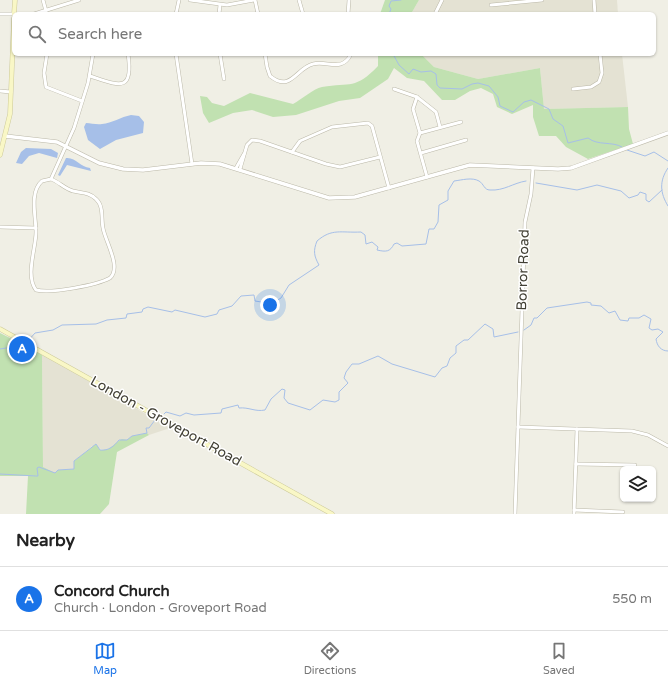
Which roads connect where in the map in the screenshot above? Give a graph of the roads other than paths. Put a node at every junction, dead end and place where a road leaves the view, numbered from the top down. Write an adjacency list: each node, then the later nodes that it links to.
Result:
1 (15, 0): 15 (main road)
2 (43, 0): 14 (street)
3 (79, 0): 14 (street)
4 (179, 0): 17 (street)
5 (190, 0): 12 (street)
6 (254, 0): 12 (street); 19 (street)
7 (299, 0): 20 (street)
8 (349, 0): 21 (street)
9 (442, 0): 22 (street)
10 (542, 0): 13 (street)
11 (594, 0): 23 (street)
12 (220, 5): 18 (street)
13 (491, 5)
14 (46, 11): 16 (street)
15 (14, 12)
16 (42, 12)
17 (176, 12)
18 (219, 12)
19 (257, 12)
20 (302, 12)
21 (348, 12)
22 (436, 12)
23 (595, 12)
24 (0, 14): 25 (street)
25 (12, 14)
26 (12, 56): 40 (main road)
27 (47, 56): 42 (street)
28 (93, 56): 35 (street)
29 (128, 56): 35 (street)
30 (176, 56): 54 (street)
31 (220, 56): 36 (street)
32 (265, 56): 33 (street)
33 (349, 56)
34 (600, 56): 38 (street)
35 (90, 76): 42 (street)
36 (224, 79)
37 (394, 89): 41 (street)
38 (573, 89)
39 (0, 91): 40 (street)
40 (11, 92): 47 (main road)
41 (417, 97): 44 (street); 45 (street)
42 (82, 100): 49 (street)
43 (461, 122): 44 (street)
44 (440, 127): 45 (street)
45 (420, 133): 51 (street)
46 (668, 133): 56 (street)
47 (5, 136): 49 (street); 52 (main road)
48 (466, 140): 51 (street)
49 (66, 146): 54 (street); 58 (street)
50 (292, 152): 53 (street); 53 (street); 55 (street)
51 (421, 153): 57 (street)
52 (0, 155)
53 (380, 157): 59 (street)
54 (192, 164): 55 (street)
55 (238, 168): 59 (street)
56 (533, 168): 57 (street); 63 (street, Borror Road)
57 (427, 177): 59 (street)
58 (51, 179): 61 (street); 61 (street)
59 (389, 188)
60 (0, 227): 61 (street)
61 (36, 228)
62 (0, 329): 70 (main road, London - Groveport Road)
63 (518, 427): 64 (street); 71 (street, Borror Road)
64 (577, 429): 65 (street); 66 (street)
65 (668, 446)
66 (576, 464): 67 (street); 68 (street)
67 (635, 466)
68 (574, 512): 69 (street)
69 (623, 512)
70 (332, 514)
71 (515, 514)

